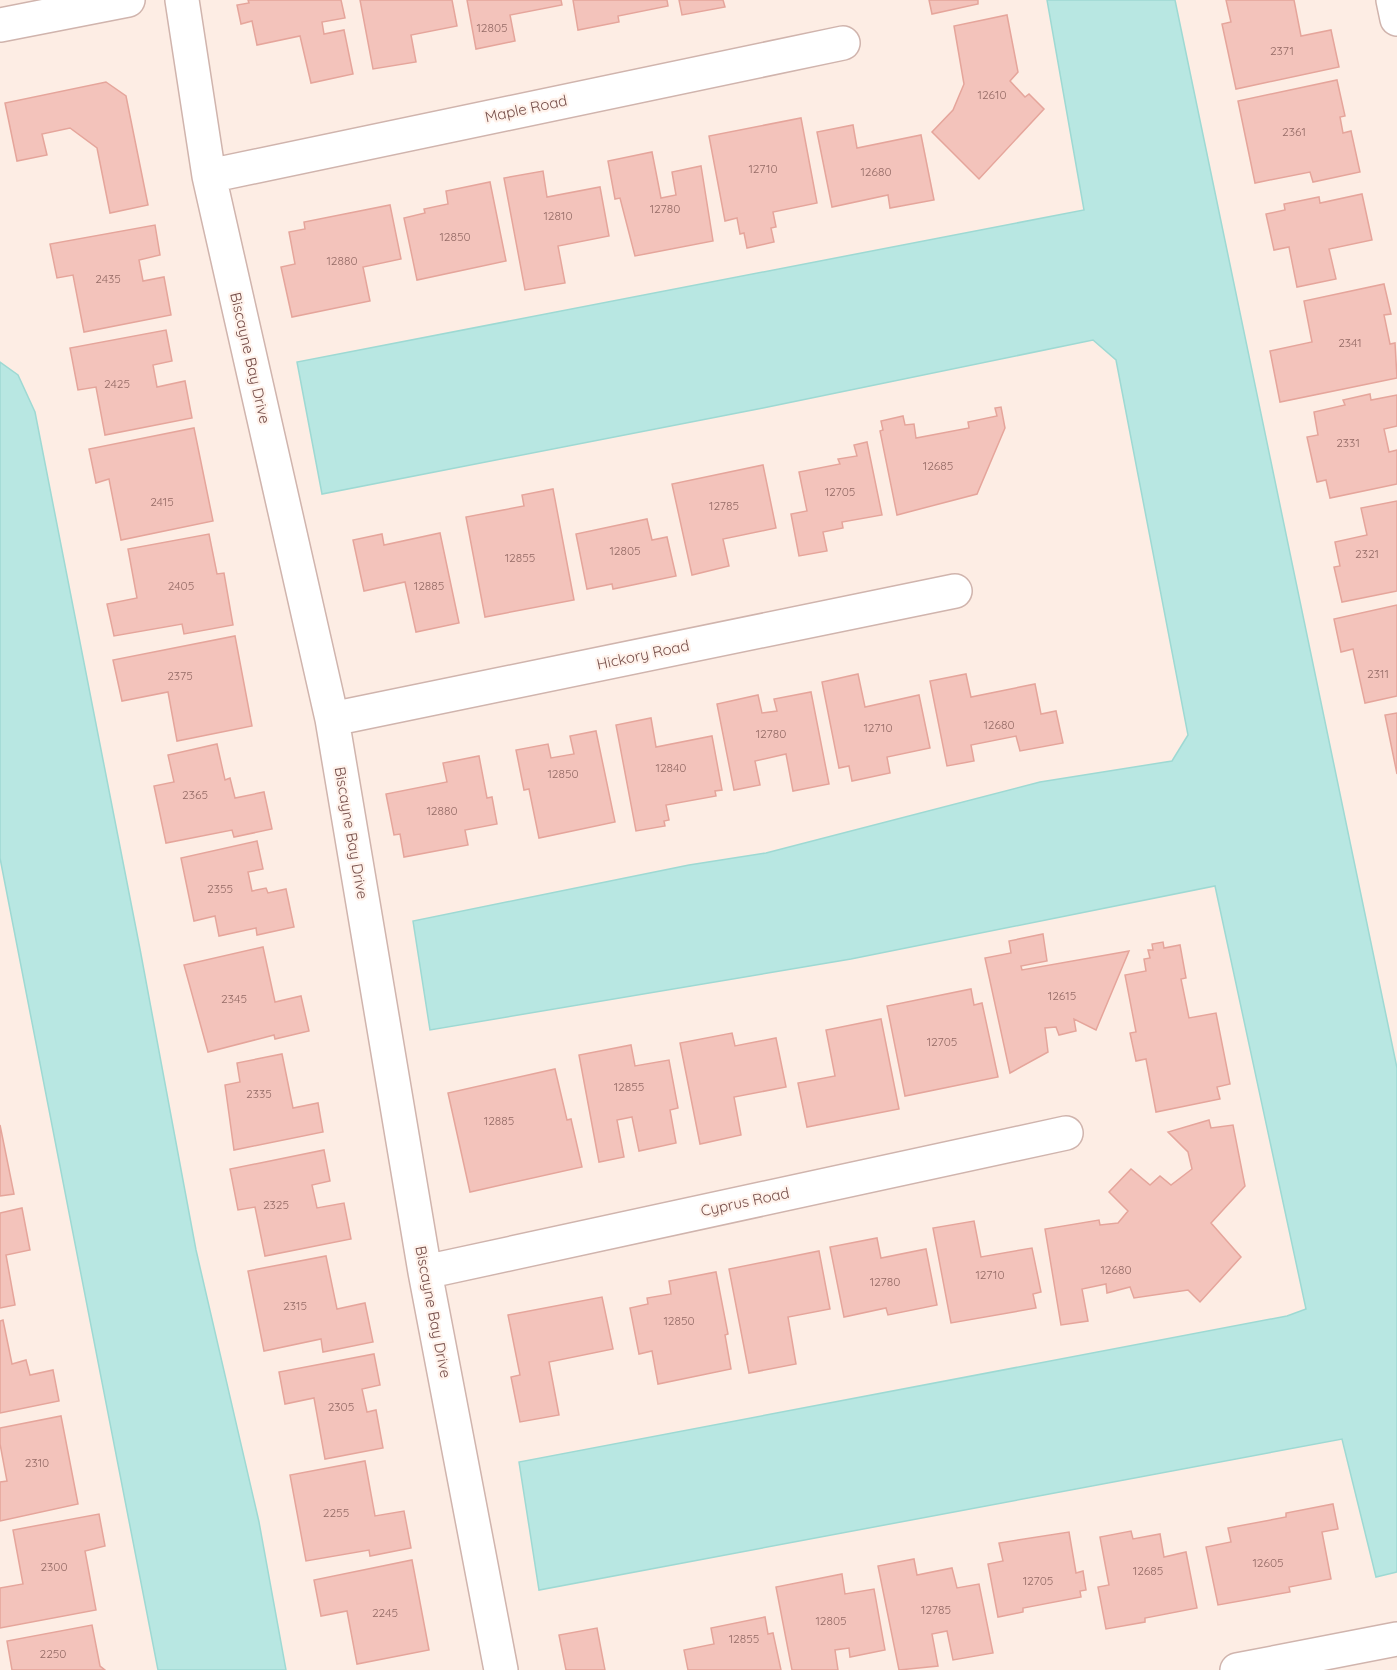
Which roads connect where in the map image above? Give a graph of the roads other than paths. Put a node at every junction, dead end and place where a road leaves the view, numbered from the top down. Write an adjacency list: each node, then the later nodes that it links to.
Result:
1 (128, 0): 5 (street)
2 (182, 0): 7 (street, Biscayne Bay Drive)
3 (1393, 0): 4 (street)
4 (1397, 19)
5 (0, 25)
6 (843, 43): 7 (street, Maple Road)
7 (209, 176): 9 (street, Biscayne Bay Drive)
8 (955, 591): 9 (street, Hickory Road)
9 (332, 719): 11 (street, Biscayne Bay Drive)
10 (1066, 1133): 11 (street, Cyprus Road)
11 (425, 1272): 13 (street, Biscayne Bay Drive)
12 (1397, 1639): 14 (street)
13 (501, 1670)
14 (1237, 1670)

